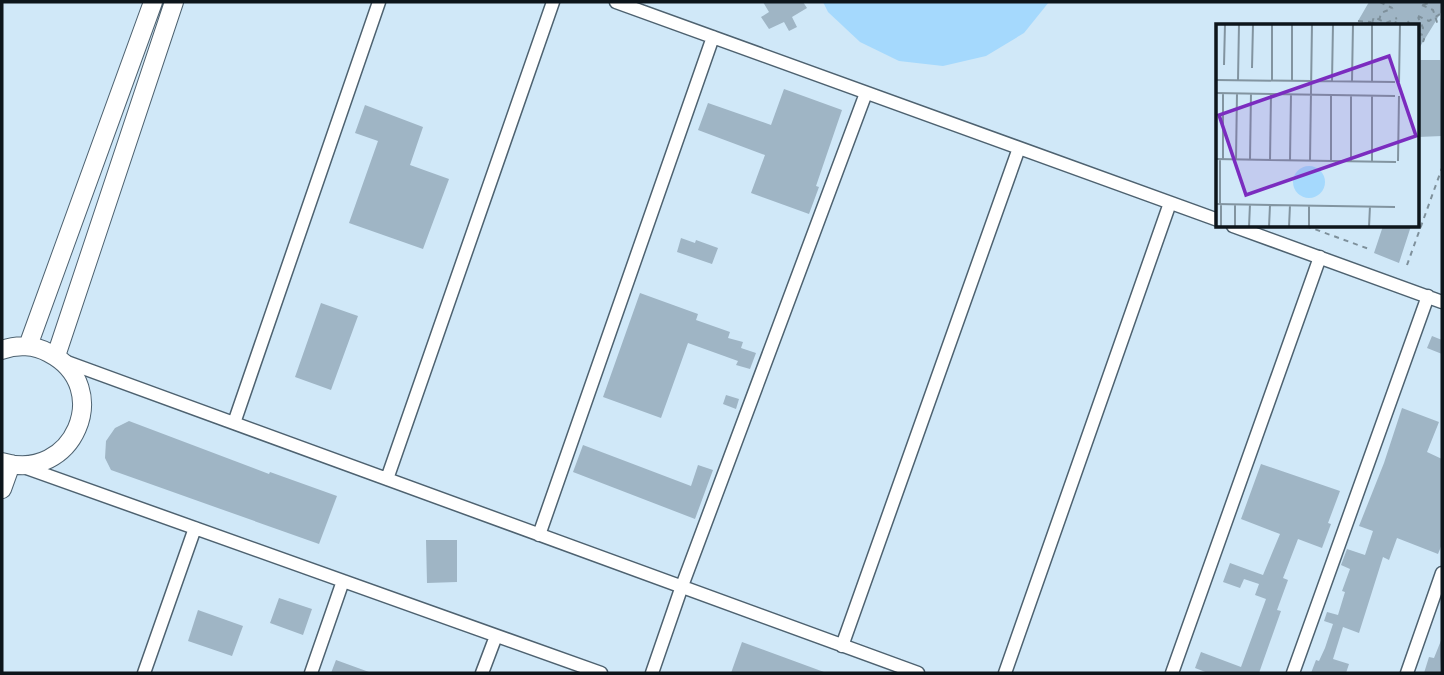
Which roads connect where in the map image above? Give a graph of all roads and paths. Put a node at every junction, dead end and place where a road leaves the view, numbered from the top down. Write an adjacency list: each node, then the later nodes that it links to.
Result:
1 (153, 2): 32 (street)
2 (174, 2): 34 (street)
3 (379, 2): 35 (street)
4 (554, 2): 37 (street)
5 (616, 2): 16 (street)
6 (1381, 2): 9 (path)
7 (1431, 2): 8 (path)
8 (1435, 17): 10 (path); 10 (path); 15 (path)
9 (1380, 20): 12 (path); 13 (path); 14 (path)
10 (1442, 20)
11 (1358, 21): 12 (path)
12 (1373, 24)
13 (1378, 24)
14 (1395, 24)
15 (1420, 31)
16 (713, 37): 17 (street); 40 (street)
17 (866, 93): 18 (street); 43 (street)
18 (1019, 148): 20 (street); 45 (street)
19 (1442, 168): 22 (path)
20 (1170, 203): 23 (street); 52 (street)
21 (1420, 216): 22 (path)
22 (1424, 218): 28 (path)
23 (1216, 219)
24 (1239, 228): 27 (street)
25 (1311, 228): 26 (path)
26 (1369, 249)
27 (1320, 257): 29 (street); 53 (street)
28 (1407, 265)
29 (1427, 296): 30 (street); 54 (street)
30 (1442, 302)
31 (2, 338): 32 (street)
32 (26, 346): 33 (street); 34 (street)
33 (2, 350)
34 (58, 358): 35 (street); 36 (street)
35 (234, 423): 37 (street)
36 (11, 464): 38 (street); 39 (street)
37 (387, 479): 40 (street)
38 (2, 489)
39 (195, 528): 42 (street); 46 (street)
40 (539, 535): 43 (street)
41 (1442, 573): 55 (street)
42 (343, 581): 44 (street); 47 (street)
43 (682, 586): 45 (street); 50 (street)
44 (496, 636): 48 (street); 49 (street)
45 (842, 646): 51 (street)
46 (144, 673)
47 (311, 673)
48 (482, 673)
49 (601, 673)
50 (652, 673)
51 (918, 673)
52 (1005, 673)
53 (1172, 673)
54 (1293, 673)
55 (1407, 673)

